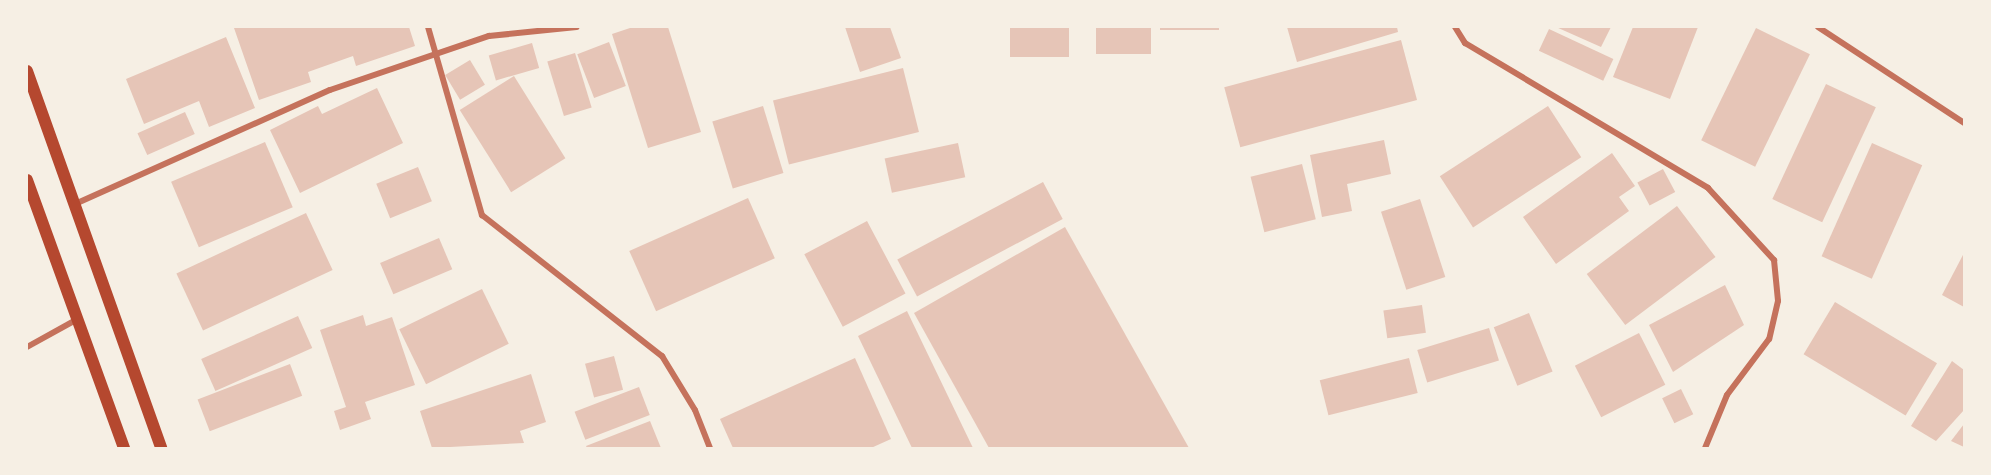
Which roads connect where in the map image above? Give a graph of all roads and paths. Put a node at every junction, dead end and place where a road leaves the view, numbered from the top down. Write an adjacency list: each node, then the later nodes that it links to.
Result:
1 (428, 27): 5 (street)
2 (577, 27): 5 (street)
3 (1455, 27): 15 (street)
4 (1818, 27): 7 (street)
5 (437, 56): 9 (street); 14 (street)
6 (27, 71): 9 (main road)
7 (1964, 123)
8 (27, 180): 10 (main road)
9 (75, 204): 13 (main road)
10 (75, 321): 11 (street); 12 (main road)
11 (27, 347)
12 (124, 448)
13 (161, 448)
14 (710, 448)
15 (1705, 448)

